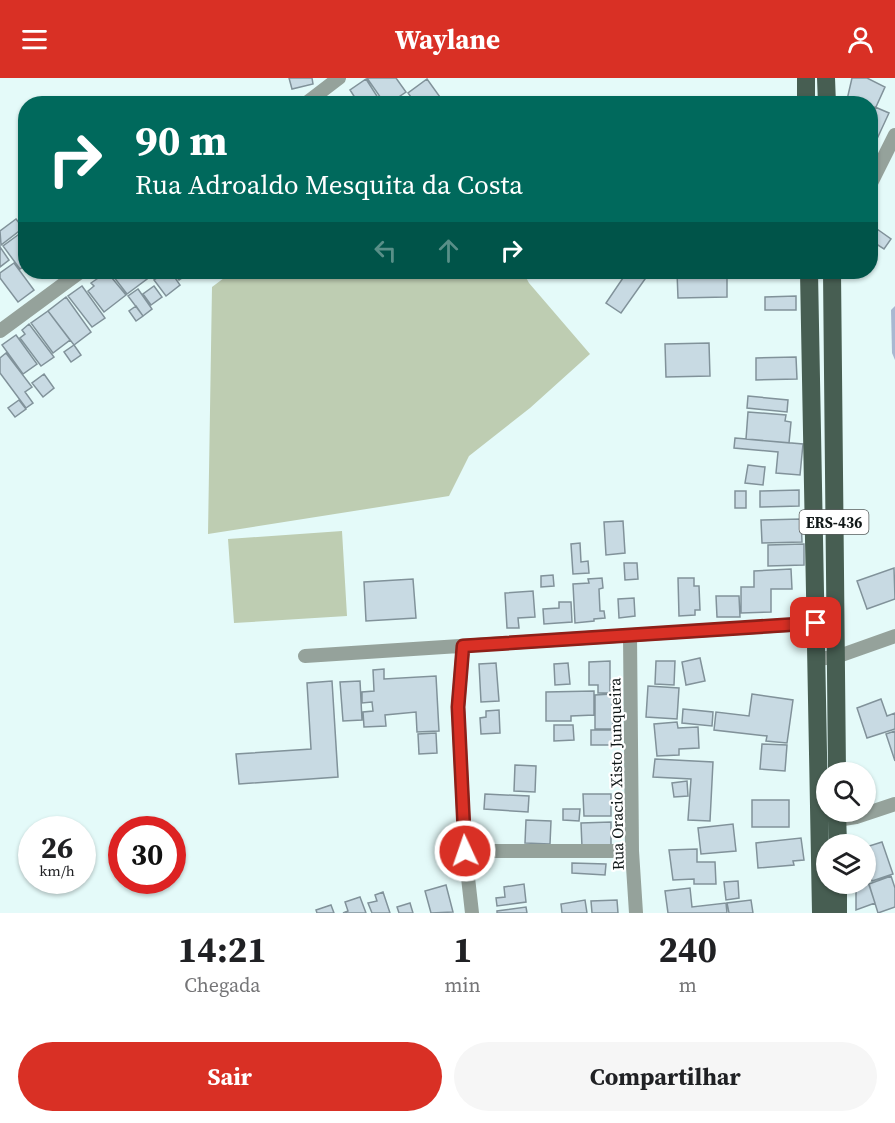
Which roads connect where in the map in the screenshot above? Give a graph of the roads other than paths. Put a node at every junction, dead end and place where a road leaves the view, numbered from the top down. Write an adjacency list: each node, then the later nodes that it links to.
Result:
1 (339, 78): 4 (street)
2 (806, 78): 5 (main road)
3 (826, 78): 6 (main road)
4 (315, 96)
5 (806, 96)
6 (827, 96)
7 (895, 135): 8 (street)
8 (878, 169)
9 (71, 279): 12 (street)
10 (809, 279): 14 (main road, ERS-436)
11 (832, 279): 13 (main road, ERS-436)
12 (0, 331)
13 (835, 622): 14 (street); 19 (main road, ERS-436)
14 (816, 623): 15 (street); 20 (main road, ERS-436)
15 (630, 635): 17 (street); 25 (street, Rua Oracio Xisto Junqueira)
16 (895, 636): 19 (street)
17 (463, 646): 18 (street); 24 (street)
18 (305, 656)
19 (836, 657): 20 (street); 21 (main road, ERS-436)
20 (816, 660): 29 (main road, ERS-436)
21 (837, 762)
22 (895, 804): 23 (street)
23 (876, 810)
24 (465, 851): 25 (street); 27 (street)
25 (632, 851): 28 (street, Rua Oracio Xisto Junqueira)
26 (838, 894): 30 (main road)
27 (472, 913)
28 (636, 913)
29 (821, 913)
30 (838, 913)

